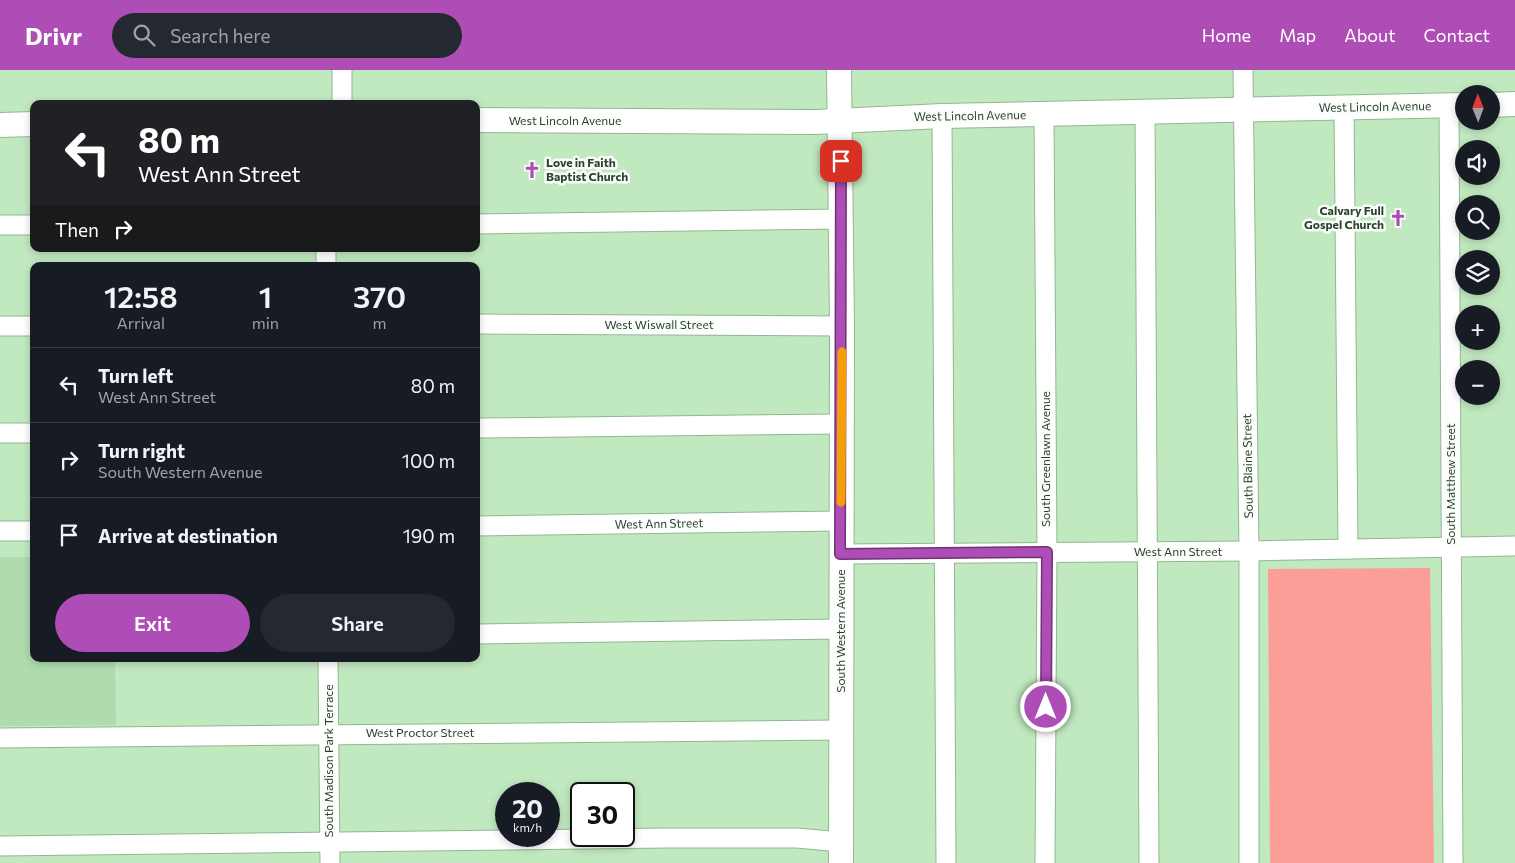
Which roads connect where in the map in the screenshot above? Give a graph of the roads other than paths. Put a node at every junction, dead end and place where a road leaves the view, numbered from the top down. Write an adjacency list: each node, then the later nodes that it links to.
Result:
1 (342, 70): 4 (street)
2 (839, 70): 14 (main road, South Western Avenue)
3 (1244, 70): 9 (street, South Blaine Street)
4 (342, 100)
5 (1515, 104): 6 (main road)
6 (1500, 105)
7 (1455, 106): 8 (main road, West Lincoln Avenue)
8 (1344, 107): 9 (main road, West Lincoln Avenue); 36 (street)
9 (1244, 110): 10 (main road, West Lincoln Avenue); 37 (street, South Blaine Street)
10 (1145, 112): 11 (main road, West Lincoln Avenue); 39 (street)
11 (1044, 114): 12 (main road, West Lincoln Avenue); 38 (street, South Greenlawn Avenue)
12 (942, 116): 14 (main road, West Lincoln Avenue); 40 (street)
13 (480, 120): 14 (main road, West Lincoln Avenue)
14 (840, 122): 18 (main road, South Western Avenue)
15 (30, 124): 16 (main road)
16 (0, 125)
17 (1456, 130): 35 (street, South Matthew Street)
18 (841, 220): 19 (street); 25 (main road, South Western Avenue)
19 (480, 224)
20 (0, 225): 21 (street)
21 (30, 225)
22 (480, 324): 25 (street, West Wiswall Street)
23 (0, 326): 24 (street)
24 (30, 326)
25 (842, 326): 26 (main road, South Western Avenue)
26 (842, 424): 27 (street); 30 (main road, South Western Avenue)
27 (480, 428)
28 (0, 433): 29 (street)
29 (30, 433)
30 (841, 521): 31 (street, West Ann Street); 41 (main road, South Western Avenue)
31 (480, 526)
32 (0, 531): 33 (street)
33 (30, 531)
34 (1515, 546): 35 (street, West Ann Street)
35 (1452, 547): 36 (street, West Ann Street); 56 (street, South Matthew Street)
36 (1348, 549): 37 (street, West Ann Street)
37 (1249, 551): 39 (street, West Ann Street); 55 (street, South Blaine Street)
38 (1047, 552): 39 (street, West Ann Street); 40 (street, West Ann Street); 53 (street, South Greenlawn Avenue)
39 (1147, 552): 54 (street)
40 (944, 553): 41 (street, West Ann Street); 52 (street)
41 (840, 554): 42 (main road, South Western Avenue)
42 (841, 629): 43 (street); 45 (main road, South Western Avenue)
43 (480, 634)
44 (328, 662): 46 (street, South Madison Park Terrace)
45 (841, 730): 46 (street, West Proctor Street); 50 (main road, South Western Avenue)
46 (328, 734): 47 (street, West Proctor Street); 48 (street, South Madison Park Terrace)
47 (0, 738)
48 (329, 842): 49 (street); 50 (street); 51 (street, South Madison Park Terrace)
49 (0, 846)
50 (841, 852)
51 (330, 863)
52 (946, 863)
53 (1045, 863)
54 (1149, 863)
55 (1249, 863)
56 (1453, 863)

